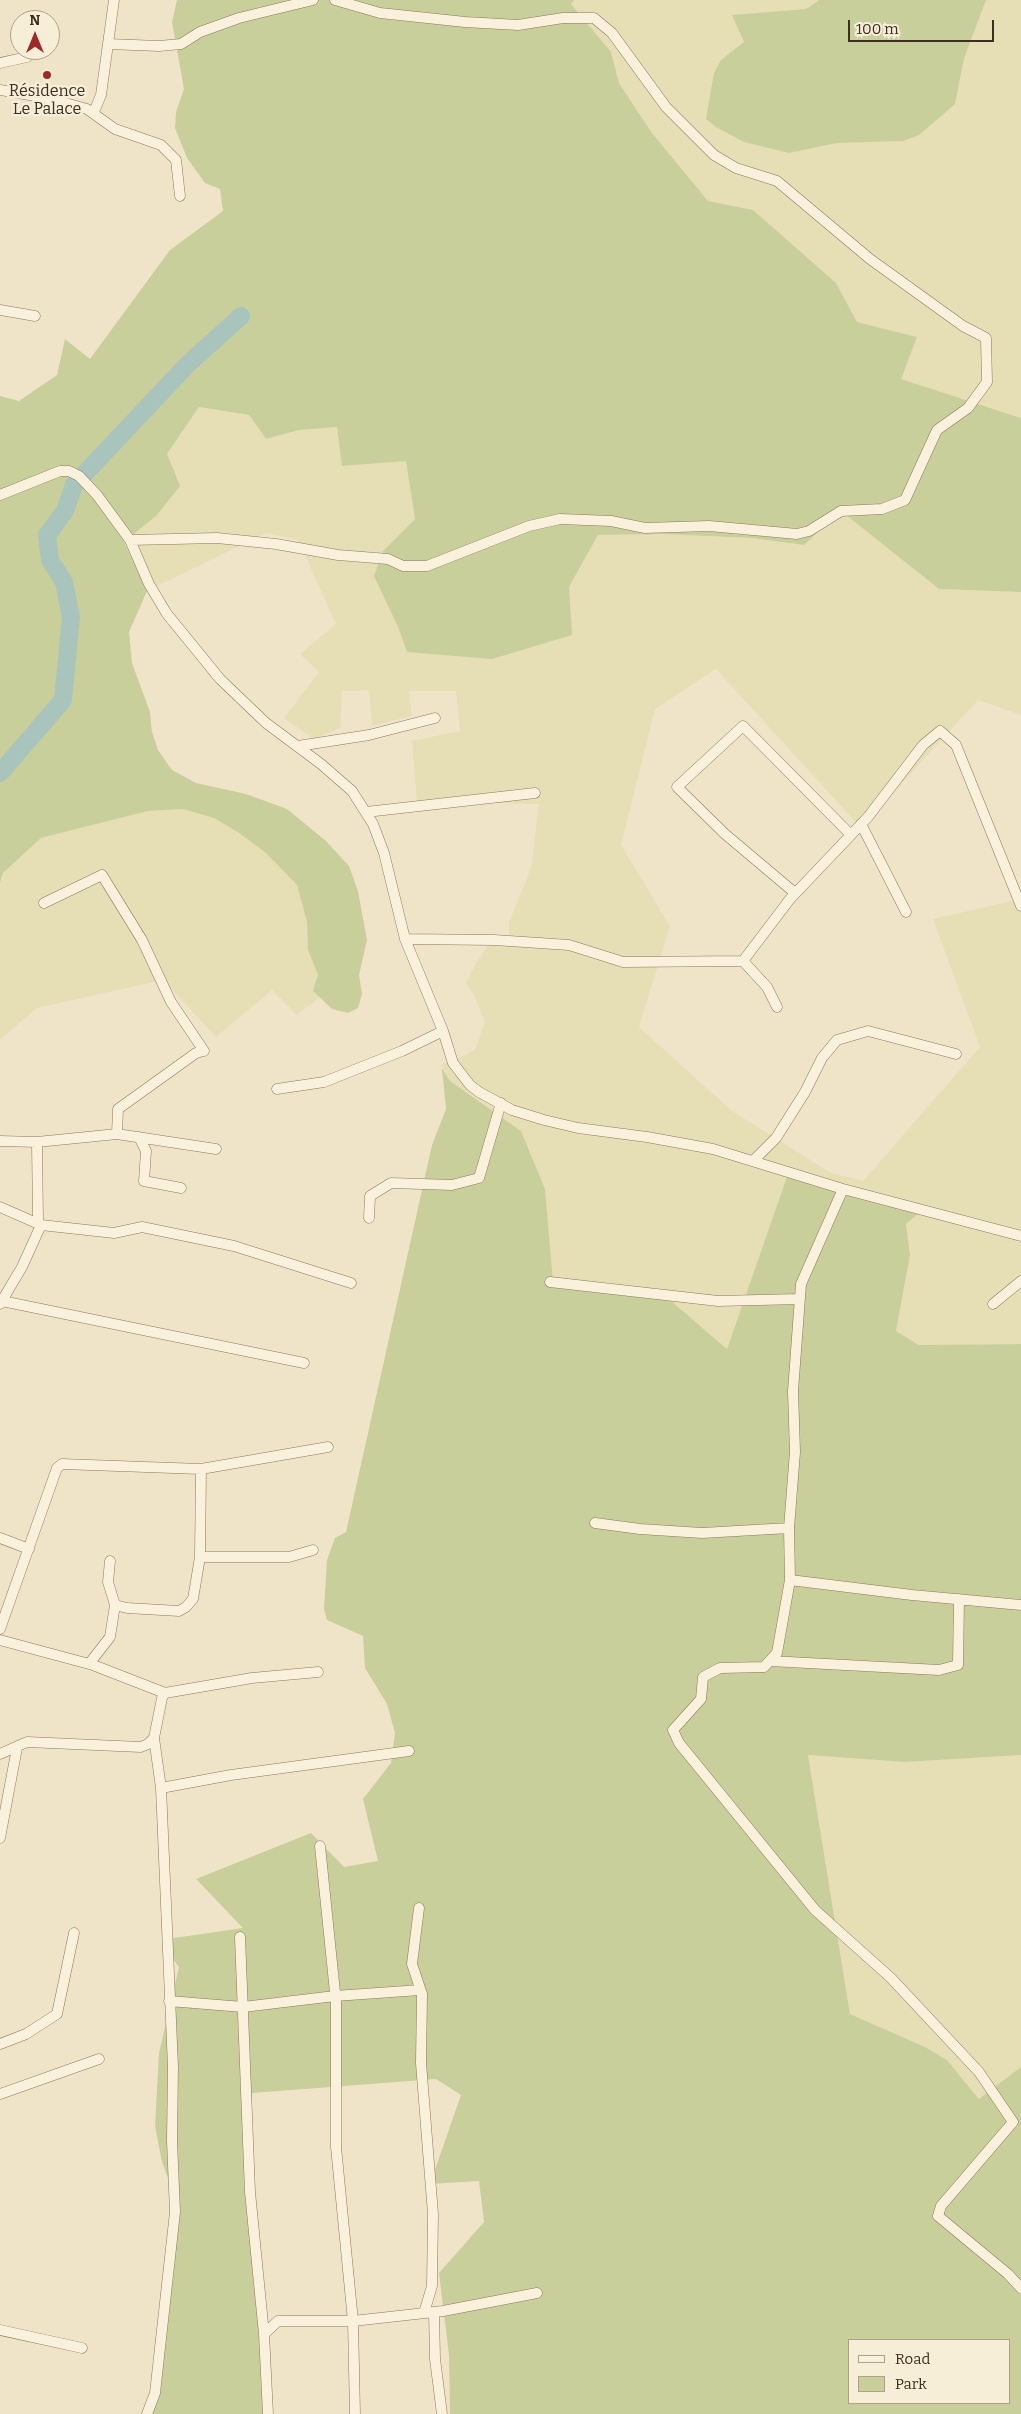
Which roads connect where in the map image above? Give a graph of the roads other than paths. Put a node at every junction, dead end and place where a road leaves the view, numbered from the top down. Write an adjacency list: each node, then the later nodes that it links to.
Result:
1 (114, 0): 4 (street)
2 (313, 0): 4 (street)
3 (335, 0): 11 (street)
4 (108, 44): 6 (street)
5 (0, 90): 6 (street)
6 (94, 112): 7 (street)
7 (180, 196)
8 (0, 310): 9 (street)
9 (34, 316)
10 (0, 495): 11 (street)
11 (130, 540): 13 (street)
12 (435, 718): 13 (street)
13 (298, 746): 15 (street)
14 (535, 794): 15 (street)
15 (366, 812): 22 (street)
16 (861, 824): 17 (street); 20 (street); 21 (street)
17 (851, 835): 18 (street); 18 (street)
18 (795, 893): 23 (street)
19 (44, 903): 29 (street)
20 (1021, 906)
21 (906, 912)
22 (405, 939): 23 (street); 25 (street)
23 (743, 961): 24 (street)
24 (777, 1007)
25 (443, 1031): 27 (street); 28 (street)
26 (956, 1054): 34 (street)
27 (277, 1089)
28 (501, 1103): 34 (street); 38 (street)
29 (117, 1134): 30 (street); 32 (street)
30 (139, 1137): 33 (street); 35 (street)
31 (0, 1141): 32 (street)
32 (38, 1142): 39 (street)
33 (216, 1148)
34 (753, 1161): 36 (street)
35 (181, 1188)
36 (843, 1189): 40 (street); 44 (street)
37 (0, 1207): 39 (street)
38 (369, 1218)
39 (41, 1225): 43 (street); 45 (street)
40 (1021, 1236)
41 (1021, 1281): 46 (street)
42 (550, 1282): 44 (street)
43 (351, 1283)
44 (800, 1299): 51 (street)
45 (1, 1303): 47 (street)
46 (993, 1304)
47 (304, 1363)
48 (328, 1447): 49 (street)
49 (201, 1469): 53 (street); 55 (street)
50 (595, 1522): 51 (street)
51 (789, 1528): 57 (street)
52 (0, 1538): 53 (street)
53 (28, 1549): 61 (street)
54 (313, 1550): 55 (street)
55 (200, 1557): 60 (street)
56 (110, 1561): 60 (street)
57 (790, 1580): 58 (street); 63 (street)
58 (959, 1599): 59 (street); 63 (street)
59 (1021, 1605)
60 (115, 1606): 64 (street)
61 (0, 1629)
62 (0, 1640): 64 (street)
63 (770, 1661): 84 (street)
64 (89, 1664): 66 (street)
65 (318, 1672): 66 (street)
66 (165, 1693): 67 (street)
67 (154, 1738): 68 (street); 71 (street)
68 (16, 1748): 70 (street); 72 (street)
69 (409, 1751): 71 (street)
70 (0, 1754)
71 (161, 1788): 79 (street)
72 (0, 1838)
73 (320, 1846): 78 (street)
74 (418, 1908): 77 (street)
75 (74, 1933): 81 (street)
76 (240, 1937): 80 (street)
77 (420, 1990): 78 (street); 86 (street)
78 (335, 1996): 80 (street); 87 (street)
79 (170, 2001): 80 (street); 91 (street)
80 (243, 2007): 89 (street)
81 (0, 2044)
82 (99, 2060): 83 (street)
83 (0, 2094)
84 (1021, 2288)
85 (537, 2293): 86 (street)
86 (429, 2312): 87 (street); 94 (street)
87 (353, 2321): 89 (street); 93 (street)
88 (0, 2330): 90 (street)
89 (264, 2334): 92 (street)
90 (82, 2348)
91 (147, 2414)
92 (268, 2414)
93 (355, 2414)
94 (442, 2414)

